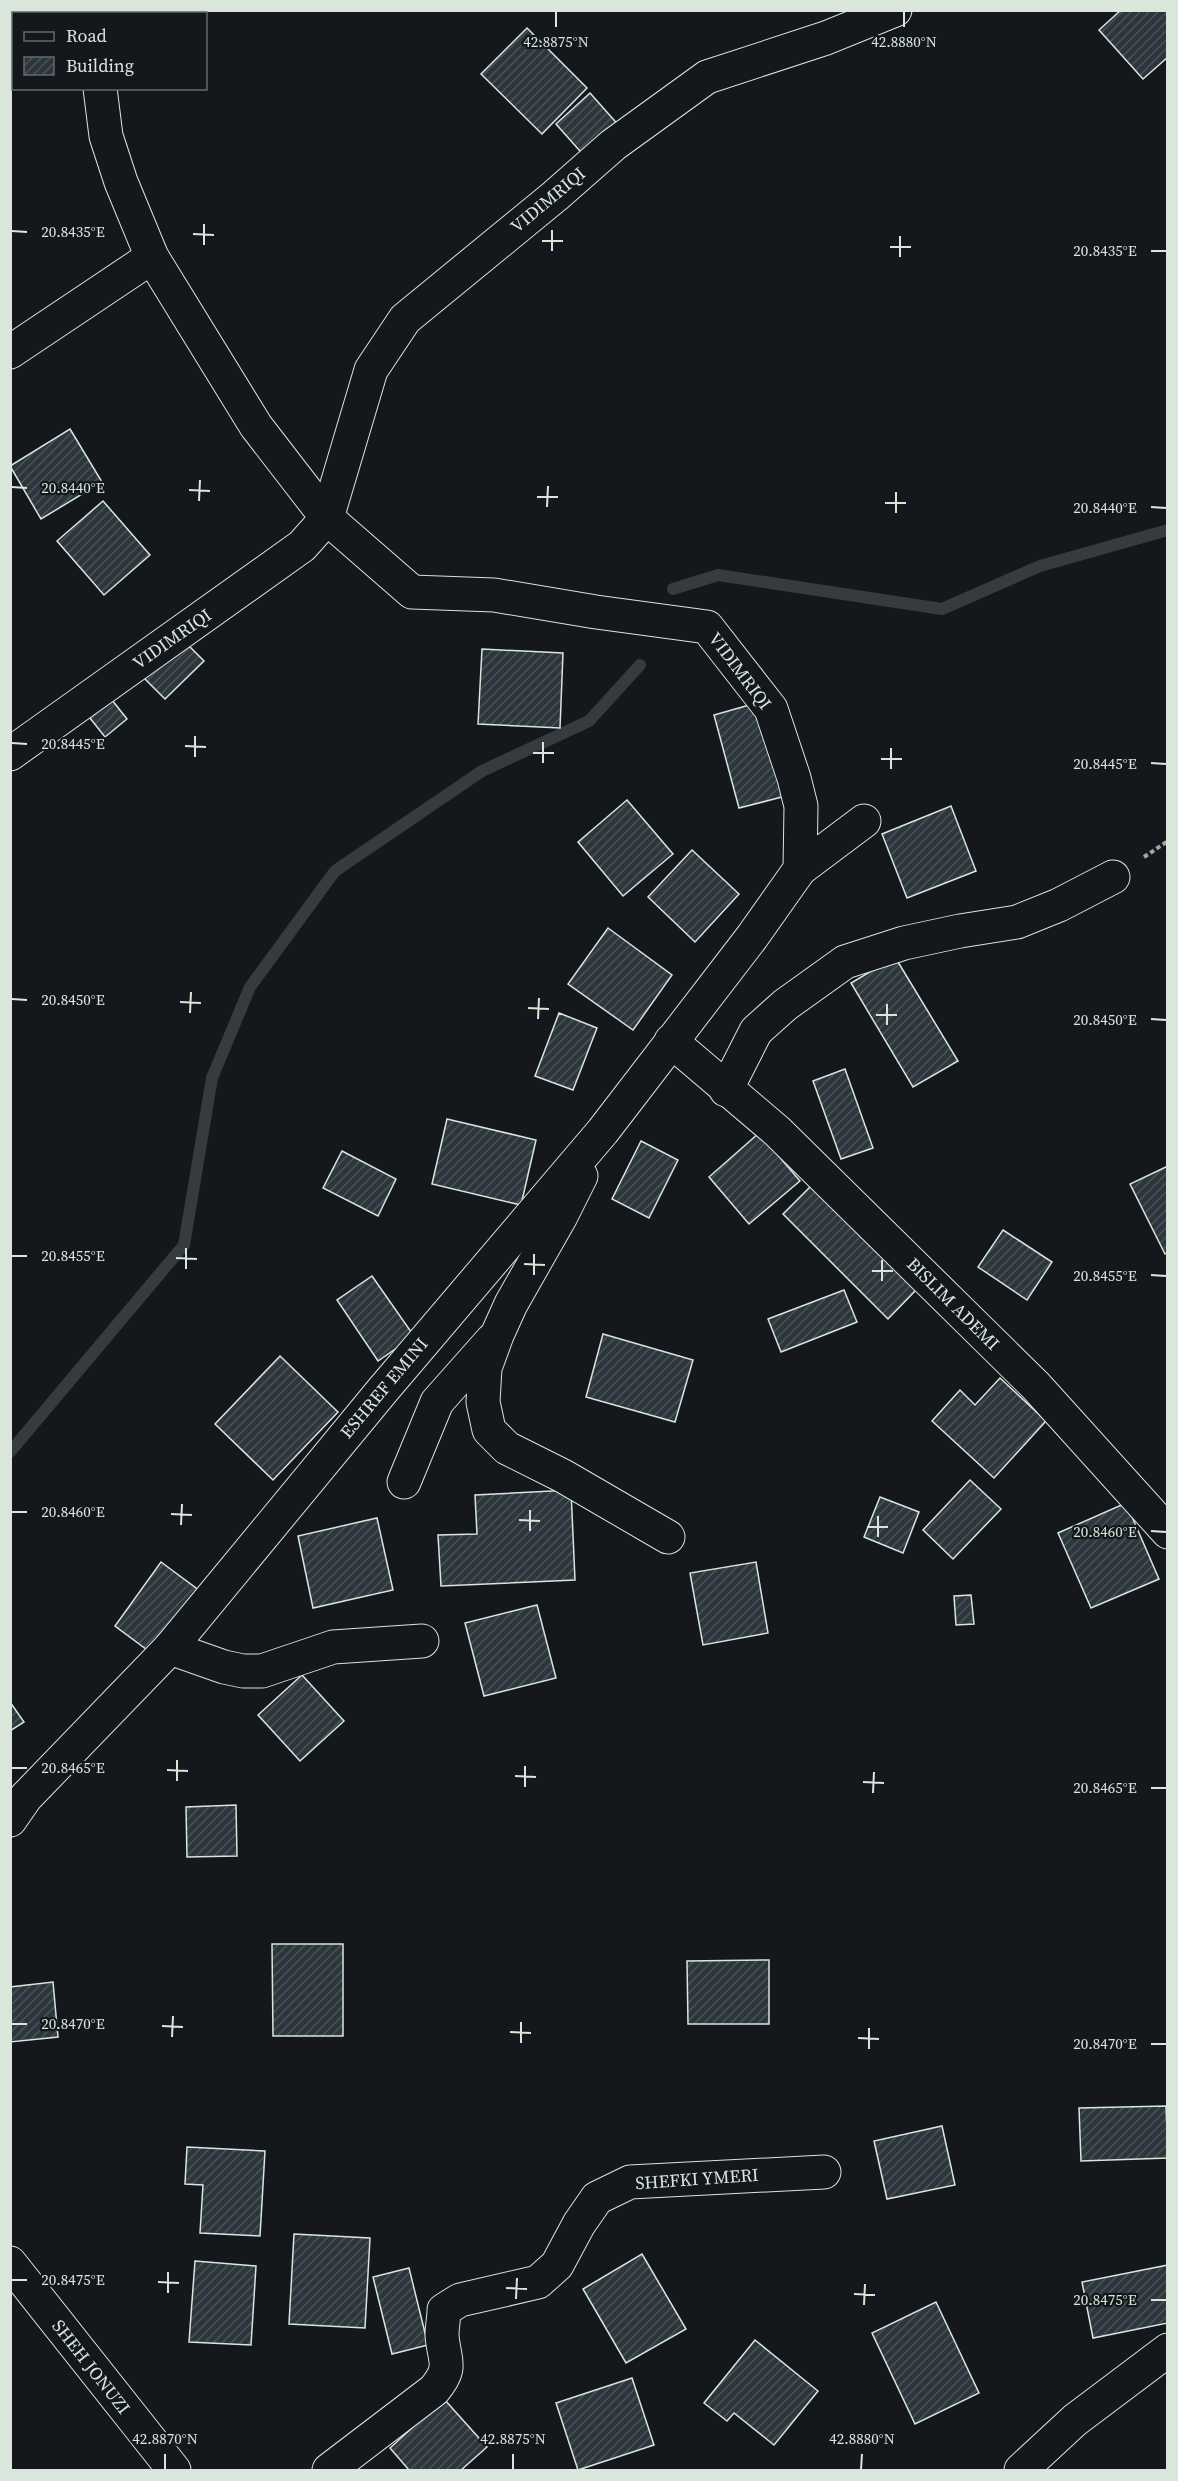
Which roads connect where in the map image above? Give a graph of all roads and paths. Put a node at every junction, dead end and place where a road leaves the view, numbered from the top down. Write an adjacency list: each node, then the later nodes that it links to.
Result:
1 (895, 10): 5 (street, VIDIMRIQI)
2 (100, 90): 3 (street, VIDIMRIQI)
3 (152, 257): 4 (street); 5 (street, VIDIMRIQI)
4 (10, 352)
5 (327, 518): 6 (street, VIDIMRIQI); 8 (street, VIDIMRIQI)
6 (10, 754)
7 (864, 821): 8 (street)
8 (800, 869): 10 (street)
9 (1113, 877): 11 (street)
10 (671, 1041): 11 (street, BISLIM ADEMI); 12 (street, ESHREF EMINI)
11 (726, 1090): 15 (street, BISLIM ADEMI)
12 (603, 1131): 13 (street, ESHREF EMINI); 18 (street, ESHREF EMINI)
13 (497, 1335): 14 (street, ESHREF EMINI); 16 (street, ESHREF EMINI)
14 (404, 1482)
15 (1167, 1532)
16 (668, 1537)
17 (422, 1641): 18 (street)
18 (170, 1648): 19 (street, ESHREF EMINI)
19 (10, 1820)
20 (824, 2172): 24 (street, SHEFKI YMERI)
21 (10, 2263): 23 (street, SHEH JONUZI)
22 (1167, 2350): 25 (street)
23 (174, 2470)
24 (329, 2470)
25 (1022, 2470)

